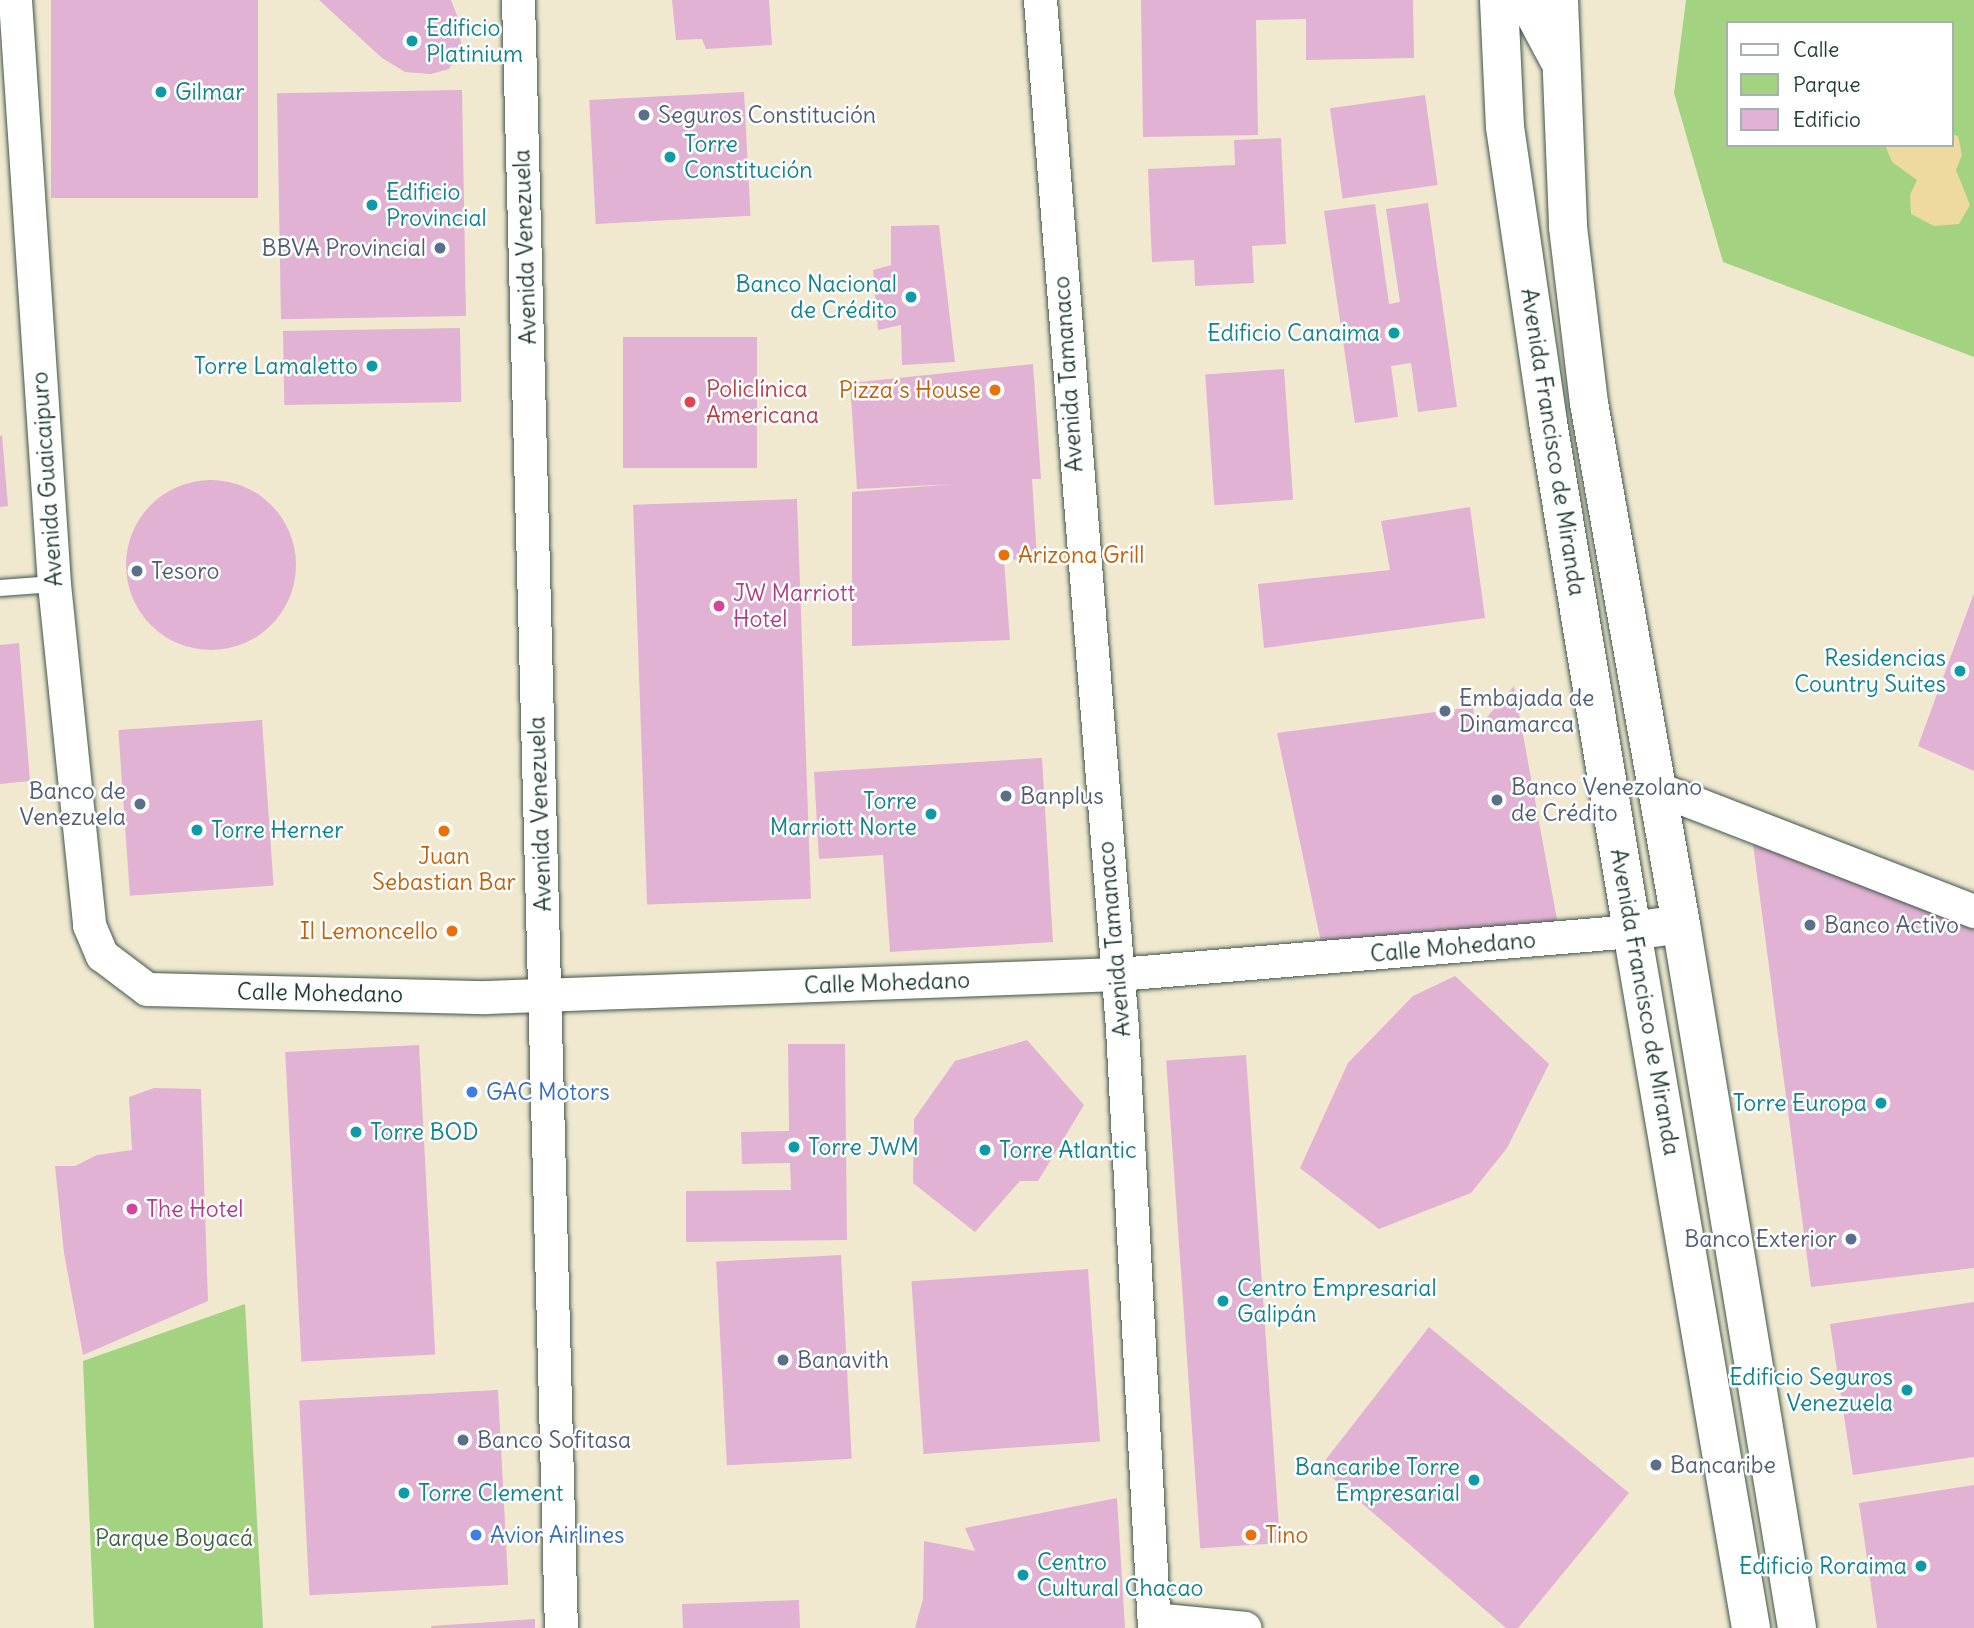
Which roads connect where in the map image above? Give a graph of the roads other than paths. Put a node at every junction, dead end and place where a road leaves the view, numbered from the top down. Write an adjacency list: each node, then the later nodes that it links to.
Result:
1 (15, 0): 8 (street, Avenida Guaicaipuro)
2 (518, 0): 16 (street, Avenida Venezuela)
3 (1040, 0): 15 (street, Avenida Tamanaco)
4 (1499, 0): 13 (main road, Avenida Francisco de Miranda)
5 (1527, 0): 7 (main road)
6 (1559, 0): 7 (main road, Avenida Francisco de Miranda)
7 (1559, 60): 10 (main road, Avenida Francisco de Miranda)
8 (54, 584): 9 (lane); 14 (street, Avenida Guaicaipuro)
9 (0, 588)
10 (1658, 789): 11 (street); 12 (main road, Avenida Francisco de Miranda)
11 (1974, 911)
12 (1681, 924): 13 (main road, Calle Mohedano); 21 (main road, Avenida Francisco de Miranda)
13 (1632, 931): 15 (street, Calle Mohedano); 20 (main road, Avenida Francisco de Miranda)
14 (102, 955): 16 (street, Calle Mohedano)
15 (1118, 974): 16 (street, Calle Mohedano); 17 (street, Avenida Tamanaco)
16 (544, 995): 18 (street, Avenida Venezuela)
17 (1154, 1623): 19 (street)
18 (561, 1628)
19 (1245, 1628)
20 (1751, 1628)
21 (1797, 1628)

